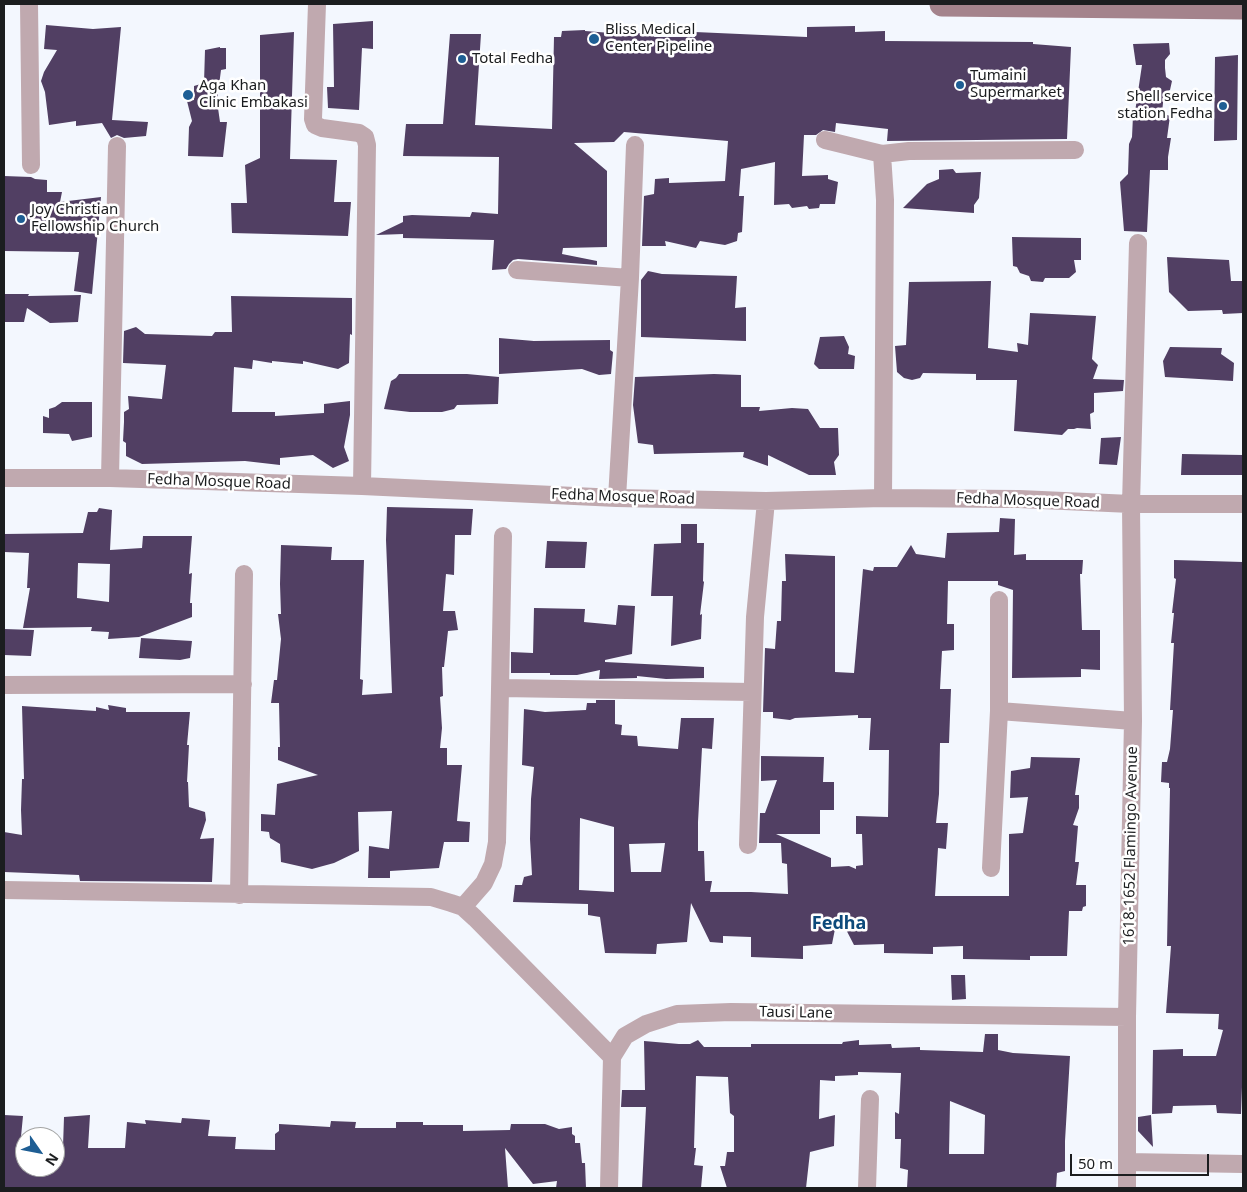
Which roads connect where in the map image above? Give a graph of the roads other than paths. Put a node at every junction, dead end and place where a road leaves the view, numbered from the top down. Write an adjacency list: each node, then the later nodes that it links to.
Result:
1 (29, 4): 10 (street)
2 (317, 4): 16 (street)
3 (942, 4): 4 (main road)
4 (1243, 7)
5 (825, 140): 9 (street)
6 (635, 145): 13 (street)
7 (117, 146): 15 (street)
8 (1075, 150): 9 (street)
9 (882, 154): 18 (street)
10 (32, 165)
11 (1138, 243): 20 (street, 1618-1652 Flamingo Avenue)
12 (517, 270): 13 (street)
13 (630, 278): 17 (street)
14 (4, 478): 15 (street, Fedha Mosque Road)
15 (110, 478): 16 (street, Fedha Mosque Road)
16 (362, 486): 17 (street, Fedha Mosque Road)
17 (617, 498): 19 (street, Fedha Mosque Road)
18 (883, 498): 19 (street, Fedha Mosque Road); 20 (street, Fedha Mosque Road)
19 (766, 501): 28 (street)
20 (1132, 504): 21 (street, Fedha Mosque Road); 30 (street, 1618-1652 Flamingo Avenue)
21 (1243, 504)
22 (503, 536): 27 (street)
23 (244, 574): 25 (street)
24 (999, 600): 29 (street)
25 (243, 684): 26 (street); 34 (street)
26 (4, 685)
27 (501, 688): 28 (street); 35 (street)
28 (752, 692): 31 (street)
29 (999, 711): 30 (street); 32 (street)
30 (1134, 721): 36 (street, 1618-1652 Flamingo Avenue)
31 (748, 845)
32 (991, 868)
33 (4, 890): 34 (street)
34 (239, 895): 35 (street)
35 (463, 908): 37 (street)
36 (1127, 1017): 37 (street, Tausi Lane); 39 (street, 1618-1652 Flamingo Avenue)
37 (612, 1057): 41 (street)
38 (870, 1099): 42 (street)
39 (1127, 1162): 40 (street); 43 (street, 1618-1652 Flamingo Avenue)
40 (1243, 1164)
41 (609, 1188)
42 (867, 1188)
43 (1127, 1188)

